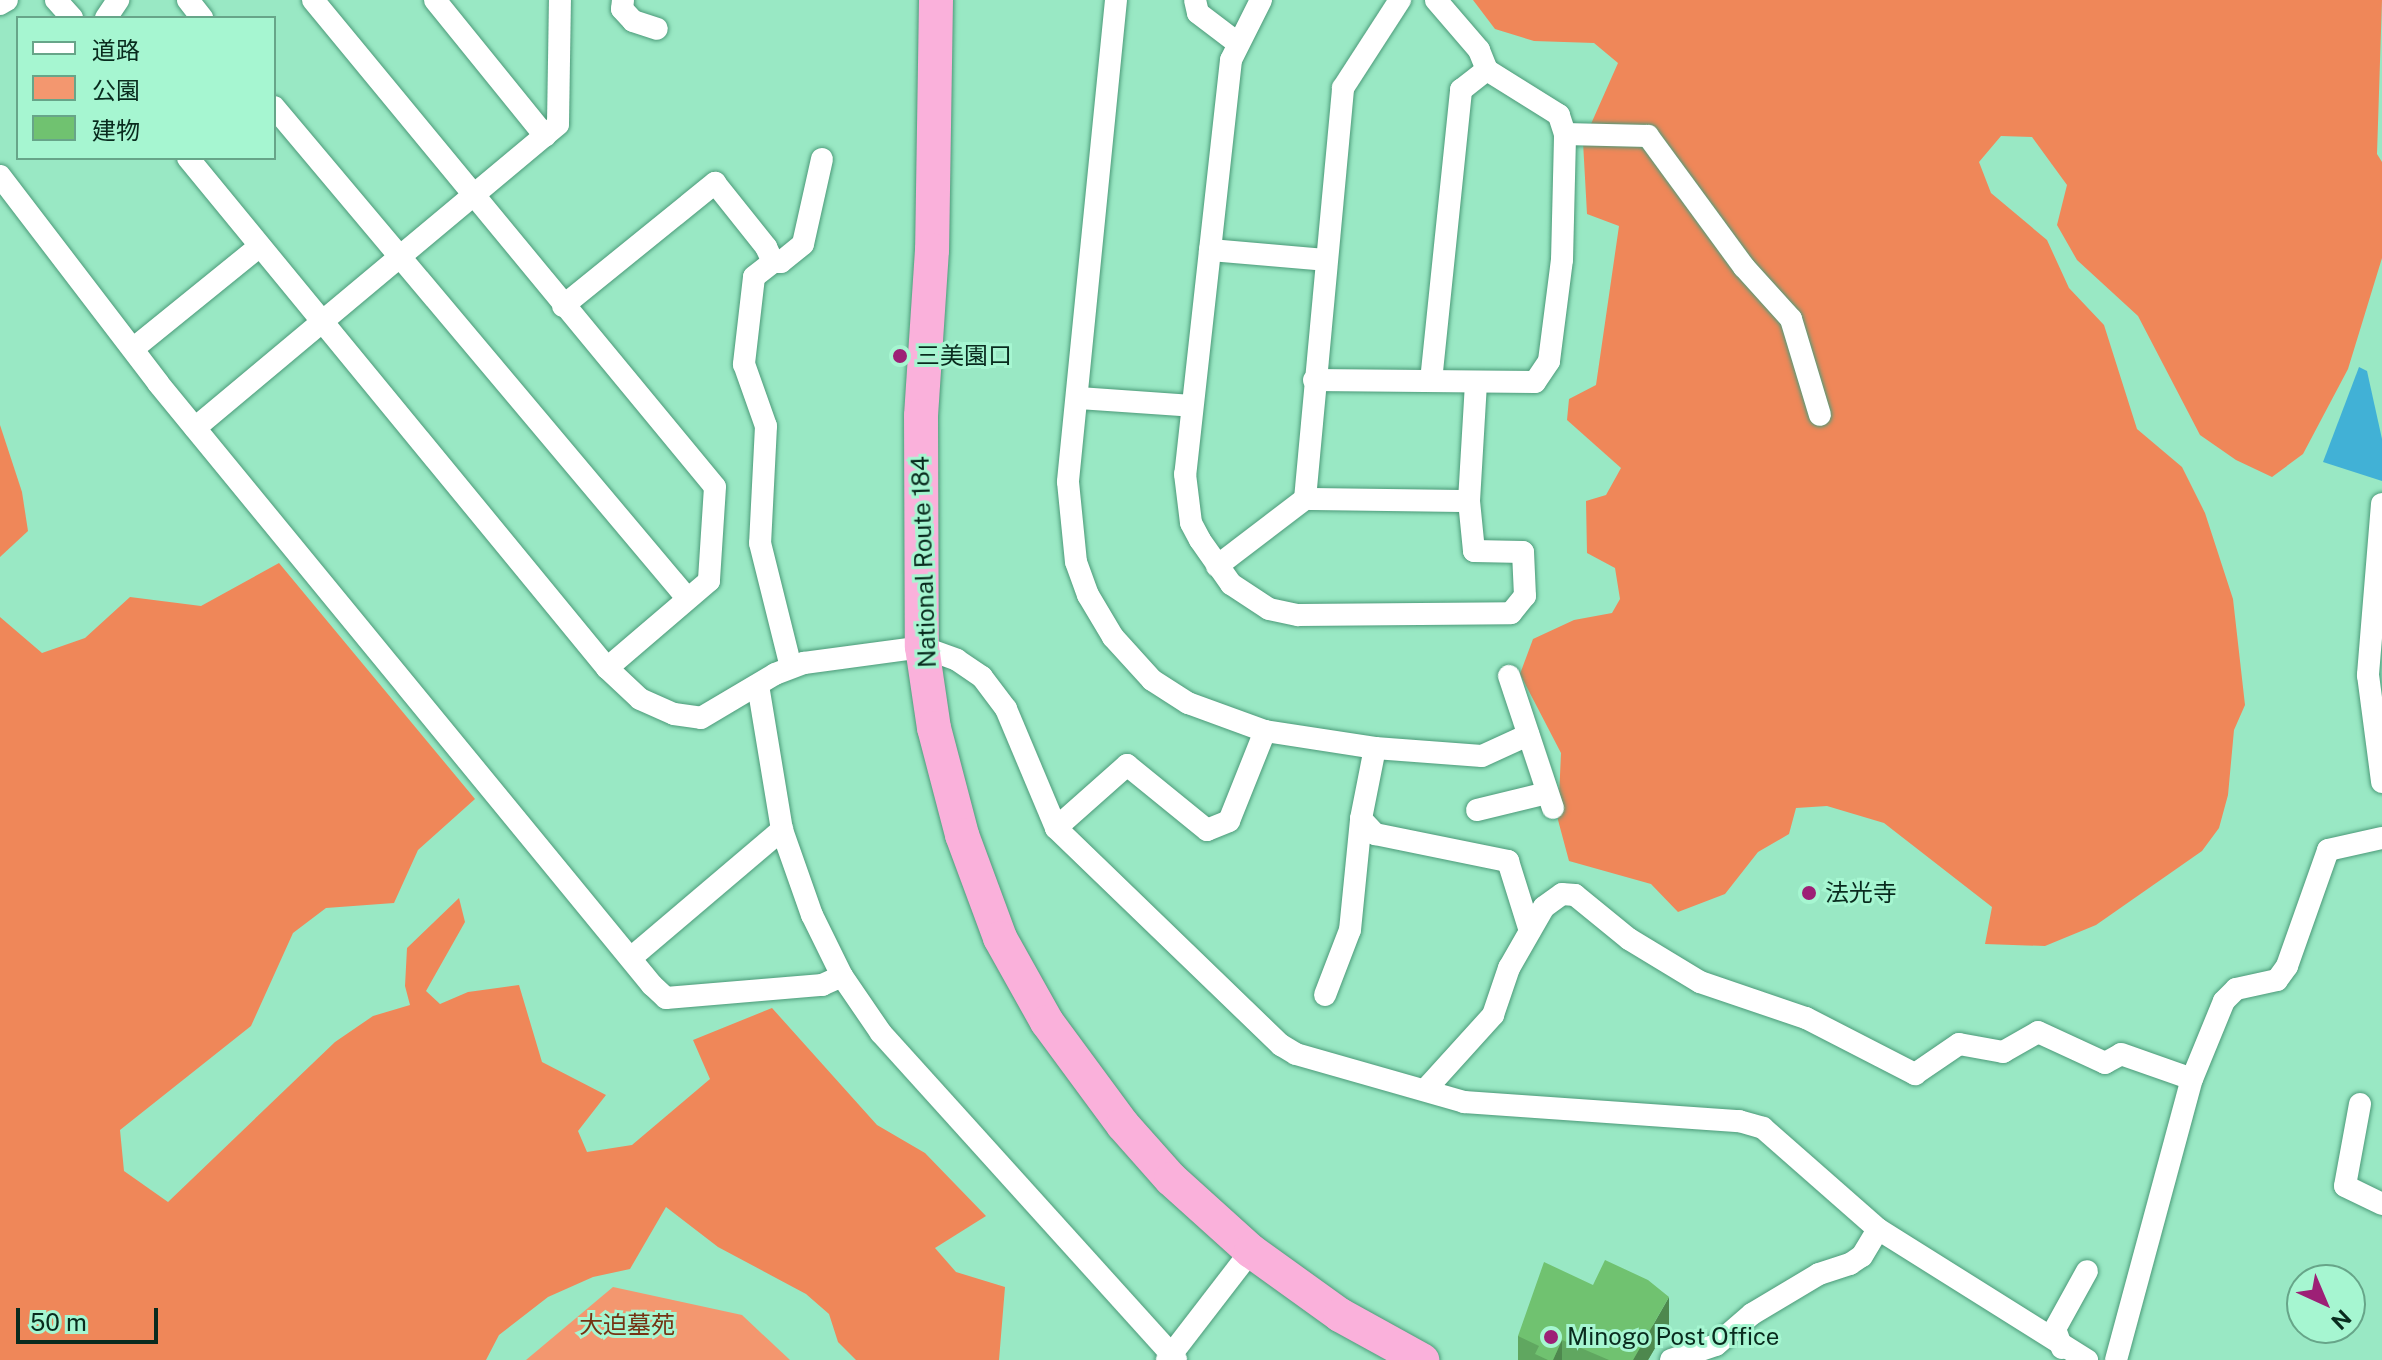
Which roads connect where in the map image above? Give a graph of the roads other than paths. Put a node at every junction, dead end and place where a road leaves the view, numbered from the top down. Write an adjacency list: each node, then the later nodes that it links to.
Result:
1 (7, 0): 14 (street)
2 (56, 0): 15 (street)
3 (188, 0): 16 (street)
4 (313, 0): 26 (street)
5 (435, 0): 22 (street)
6 (560, 0): 22 (street)
7 (623, 0): 17 (street)
8 (936, 0): 47 (highway, National Route 184)
9 (1116, 0): 38 (street)
10 (1195, 0): 18 (street)
11 (1261, 0): 18 (street)
12 (1400, 0): 30 (street)
13 (1436, 0): 19 (street)
14 (0, 4)
15 (70, 16)
16 (200, 16)
17 (657, 29)
18 (1236, 42): 28 (street)
19 (1487, 70): 21 (street); 36 (street)
20 (276, 109): 29 (street)
21 (1565, 134): 37 (street); 40 (street)
22 (545, 136): 26 (street)
23 (822, 159): 31 (street)
24 (190, 160): 27 (street)
25 (0, 176): 34 (street)
26 (471, 197): 29 (street); 32 (street)
27 (260, 246): 33 (street); 34 (street)
28 (1210, 250): 30 (street); 39 (street)
29 (396, 258): 33 (street); 46 (street)
30 (1326, 260): 35 (street)
31 (773, 262): 32 (street); 48 (street)
32 (563, 306): 46 (street)
33 (321, 322): 41 (street); 49 (street)
34 (134, 348): 41 (street)
35 (1314, 380): 36 (street); 42 (street)
36 (1431, 381): 37 (street)
37 (1476, 382): 43 (street)
38 (1079, 398): 39 (street); 52 (street)
39 (1192, 406): 45 (street)
40 (1820, 415)
41 (195, 428): 62 (street)
42 (1305, 499): 43 (street); 45 (street)
43 (1469, 501): 45 (street)
44 (2382, 504): 55 (street)
45 (1217, 566)
46 (687, 598): 49 (street)
47 (922, 647): 48 (street); 58 (street); 70 (highway, National Route 184)
48 (791, 667): 51 (street)
49 (607, 668): 51 (street)
50 (1509, 676): 53 (street)
51 (758, 685): 59 (street)
52 (1265, 731): 54 (street); 58 (street)
53 (1528, 735): 54 (street); 56 (street)
54 (1375, 748): 57 (street)
55 (2382, 782)
56 (1477, 810)
57 (1361, 819): 61 (street); 64 (street)
58 (1056, 828): 66 (street)
59 (782, 830): 62 (street); 63 (street)
60 (2382, 838): 65 (street)
61 (1530, 931): 65 (street); 66 (street)
62 (632, 957): 63 (street)
63 (842, 976): 73 (street)
64 (1325, 995)
65 (2192, 1079): 78 (street)
66 (1426, 1089): 69 (street)
67 (2360, 1104): 68 (street)
68 (2382, 1204)
69 (1878, 1229): 72 (street); 75 (street)
70 (1251, 1251): 73 (street); 74 (highway, National Route 184)
71 (2087, 1271): 72 (street)
72 (2058, 1338): 76 (street); 77 (street)
73 (1171, 1358)
74 (1422, 1360)
75 (1671, 1360)
76 (2066, 1360)
77 (2087, 1360)
78 (2116, 1360)

